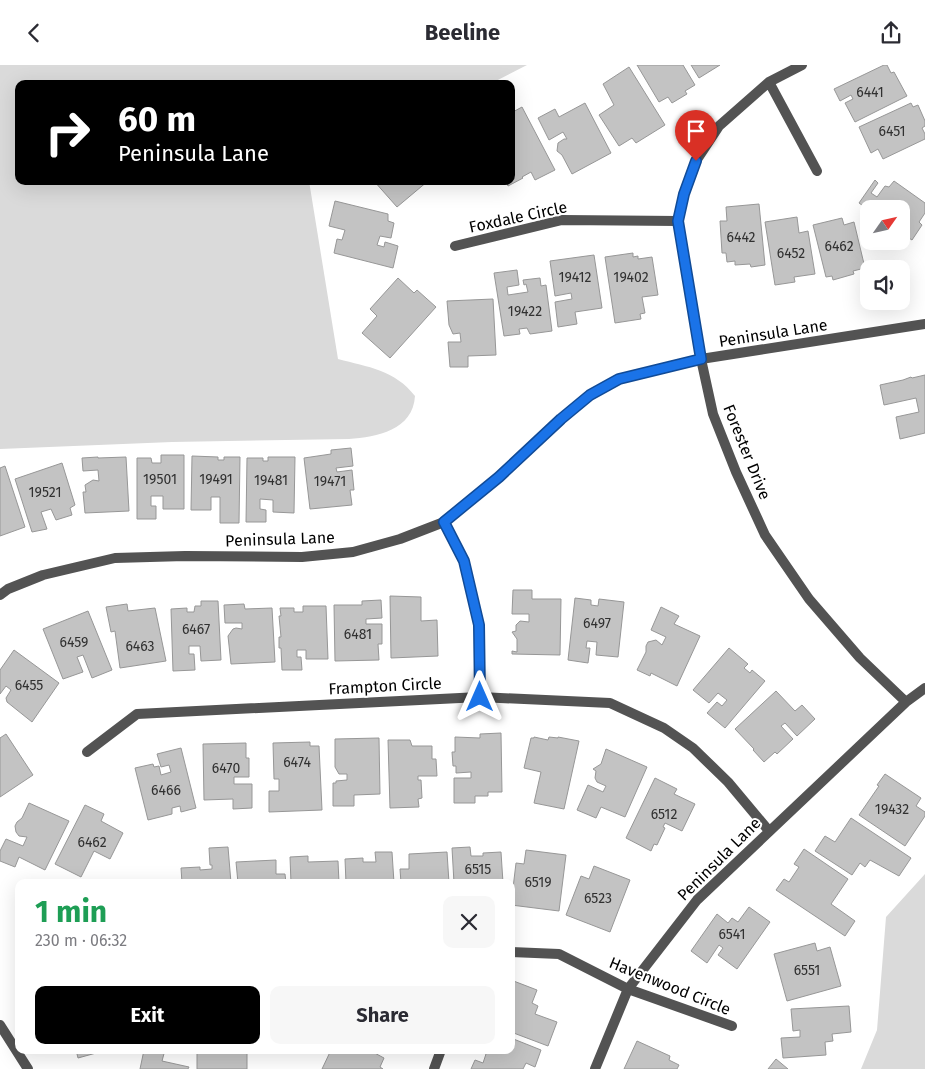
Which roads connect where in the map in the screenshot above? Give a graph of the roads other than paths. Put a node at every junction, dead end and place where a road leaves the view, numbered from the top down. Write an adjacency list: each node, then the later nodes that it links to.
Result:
1 (802, 65): 2 (street, Forester Drive)
2 (769, 82): 3 (street); 4 (street, Forester Drive)
3 (817, 171)
4 (678, 221): 5 (street, Foxdale Circle); 7 (street, Forester Drive)
5 (455, 246)
6 (925, 324): 7 (street, Peninsula Lane)
7 (701, 359): 8 (street, Peninsula Lane); 12 (street, Forester Drive)
8 (444, 522): 9 (street, Peninsula Lane); 11 (street)
9 (0, 595)
10 (925, 687): 12 (street, Peninsula Lane)
11 (480, 697): 13 (street, Frampton Circle); 14 (street, Frampton Circle)
12 (906, 702): 14 (street, Peninsula Lane)
13 (87, 752)
14 (769, 831): 16 (street, Peninsula Lane)
15 (515, 952): 16 (street, Havenwood Circle)
16 (628, 989): 18 (street, Havenwood Circle); 24 (street, Peninsula Lane)
17 (0, 1025): 19 (street)
18 (732, 1026)
19 (15, 1049)
20 (18, 1054): 22 (street)
21 (440, 1054): 23 (street)
22 (28, 1069)
23 (434, 1069)
24 (595, 1069)

